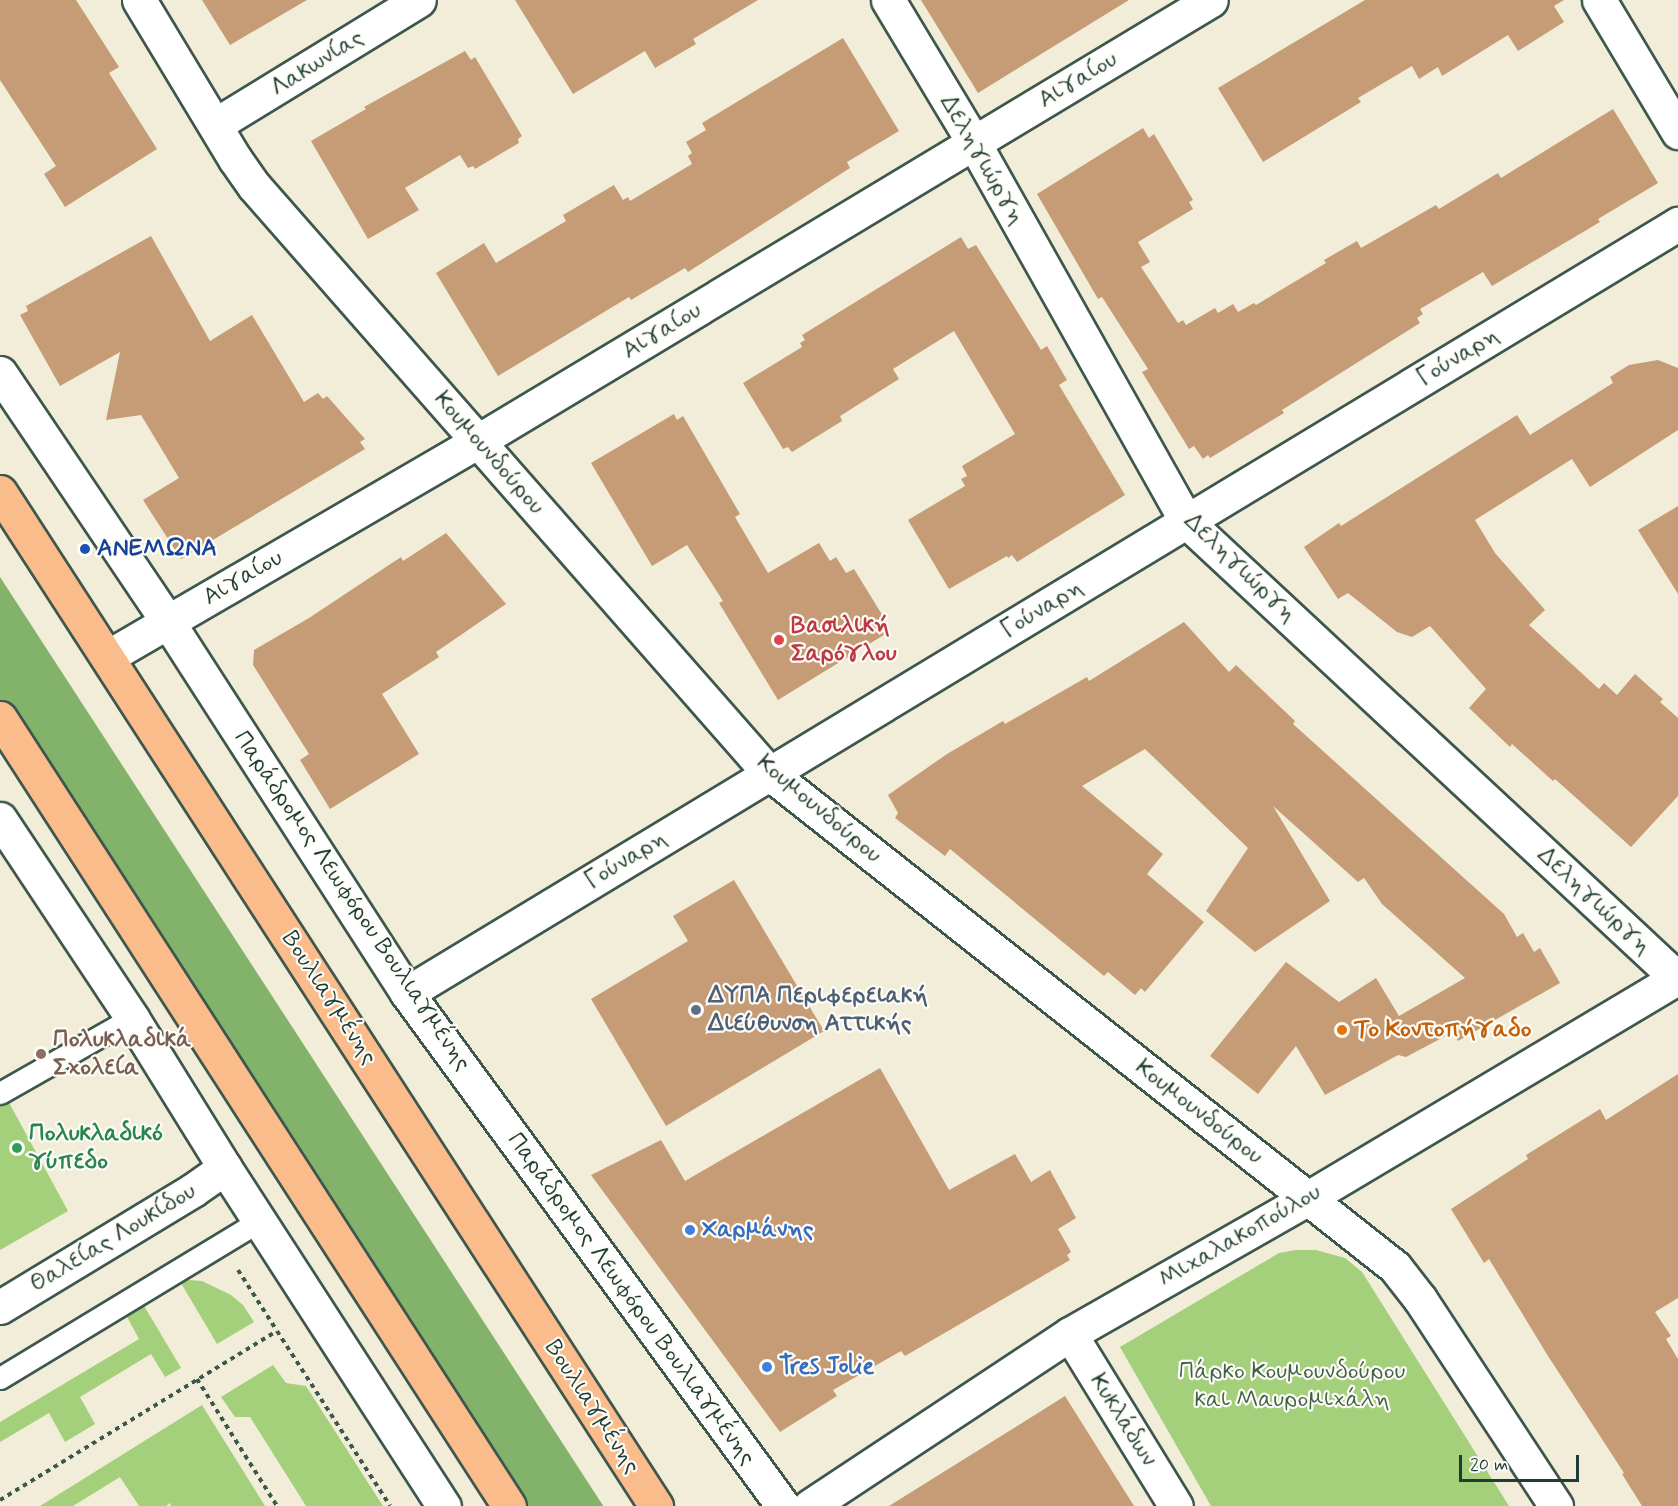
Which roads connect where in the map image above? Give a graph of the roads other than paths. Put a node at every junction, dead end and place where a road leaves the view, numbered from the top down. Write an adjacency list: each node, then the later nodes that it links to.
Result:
1 (139, 0): 6 (street, Κουμουνδούρου)
2 (419, 0): 6 (street, Λακωνίας)
3 (888, 0): 8 (street, Δεληγιώργη)
4 (1211, 0): 8 (street, Αιγαίου)
5 (1599, 0): 7 (street)
6 (215, 125): 11 (street, Κουμουνδούρου)
7 (1678, 132)
8 (974, 143): 11 (street, Αιγαίου); 13 (street, Δεληγιώργη)
9 (1678, 224): 13 (street, Γούναρη)
10 (0, 373): 14 (street, Παράδρομος Λεωφόρου Βουλιαγμένης)
11 (478, 441): 14 (street, Αιγαίου); 17 (street, Κουμουνδούρου)
12 (0, 492): 15 (main road, Βουλιαγμένης)
13 (1187, 522): 17 (street, Γούναρη); 19 (street, Δεληγιώργη)
14 (168, 622): 15 (street, Αιγαίου); 20 (street, Παράδρομος Λεωφόρου Βουλιαγμένης)
15 (109, 656): 31 (main road, Βουλιαγμένης)
16 (0, 718): 30 (main road)
17 (769, 773): 20 (street, Γούναρη); 24 (street, Κουμουνδούρου)
18 (0, 819): 21 (street)
19 (1678, 978): 24 (street, Μιχαλακοπούλου)
20 (407, 993): 32 (street, Παράδρομος Λεωφόρου Βουλιαγμένης)
21 (132, 1018): 22 (lane); 23 (street)
22 (0, 1093)
23 (225, 1168): 25 (street); 26 (street, Θαλείας Λουκίδου)
24 (1308, 1198): 27 (street, Μιχαλακοπούλου); 35 (street, Κουμουνδούρου)
25 (259, 1221): 28 (lane); 29 (street)
26 (0, 1307)
27 (1070, 1334): 33 (street, Μιχαλακοπούλου); 34 (street, Κυκλάδων)
28 (0, 1378)
29 (444, 1506)
30 (509, 1506)
31 (656, 1506)
32 (783, 1506)
33 (810, 1506)
34 (1176, 1506)
35 (1556, 1506)

